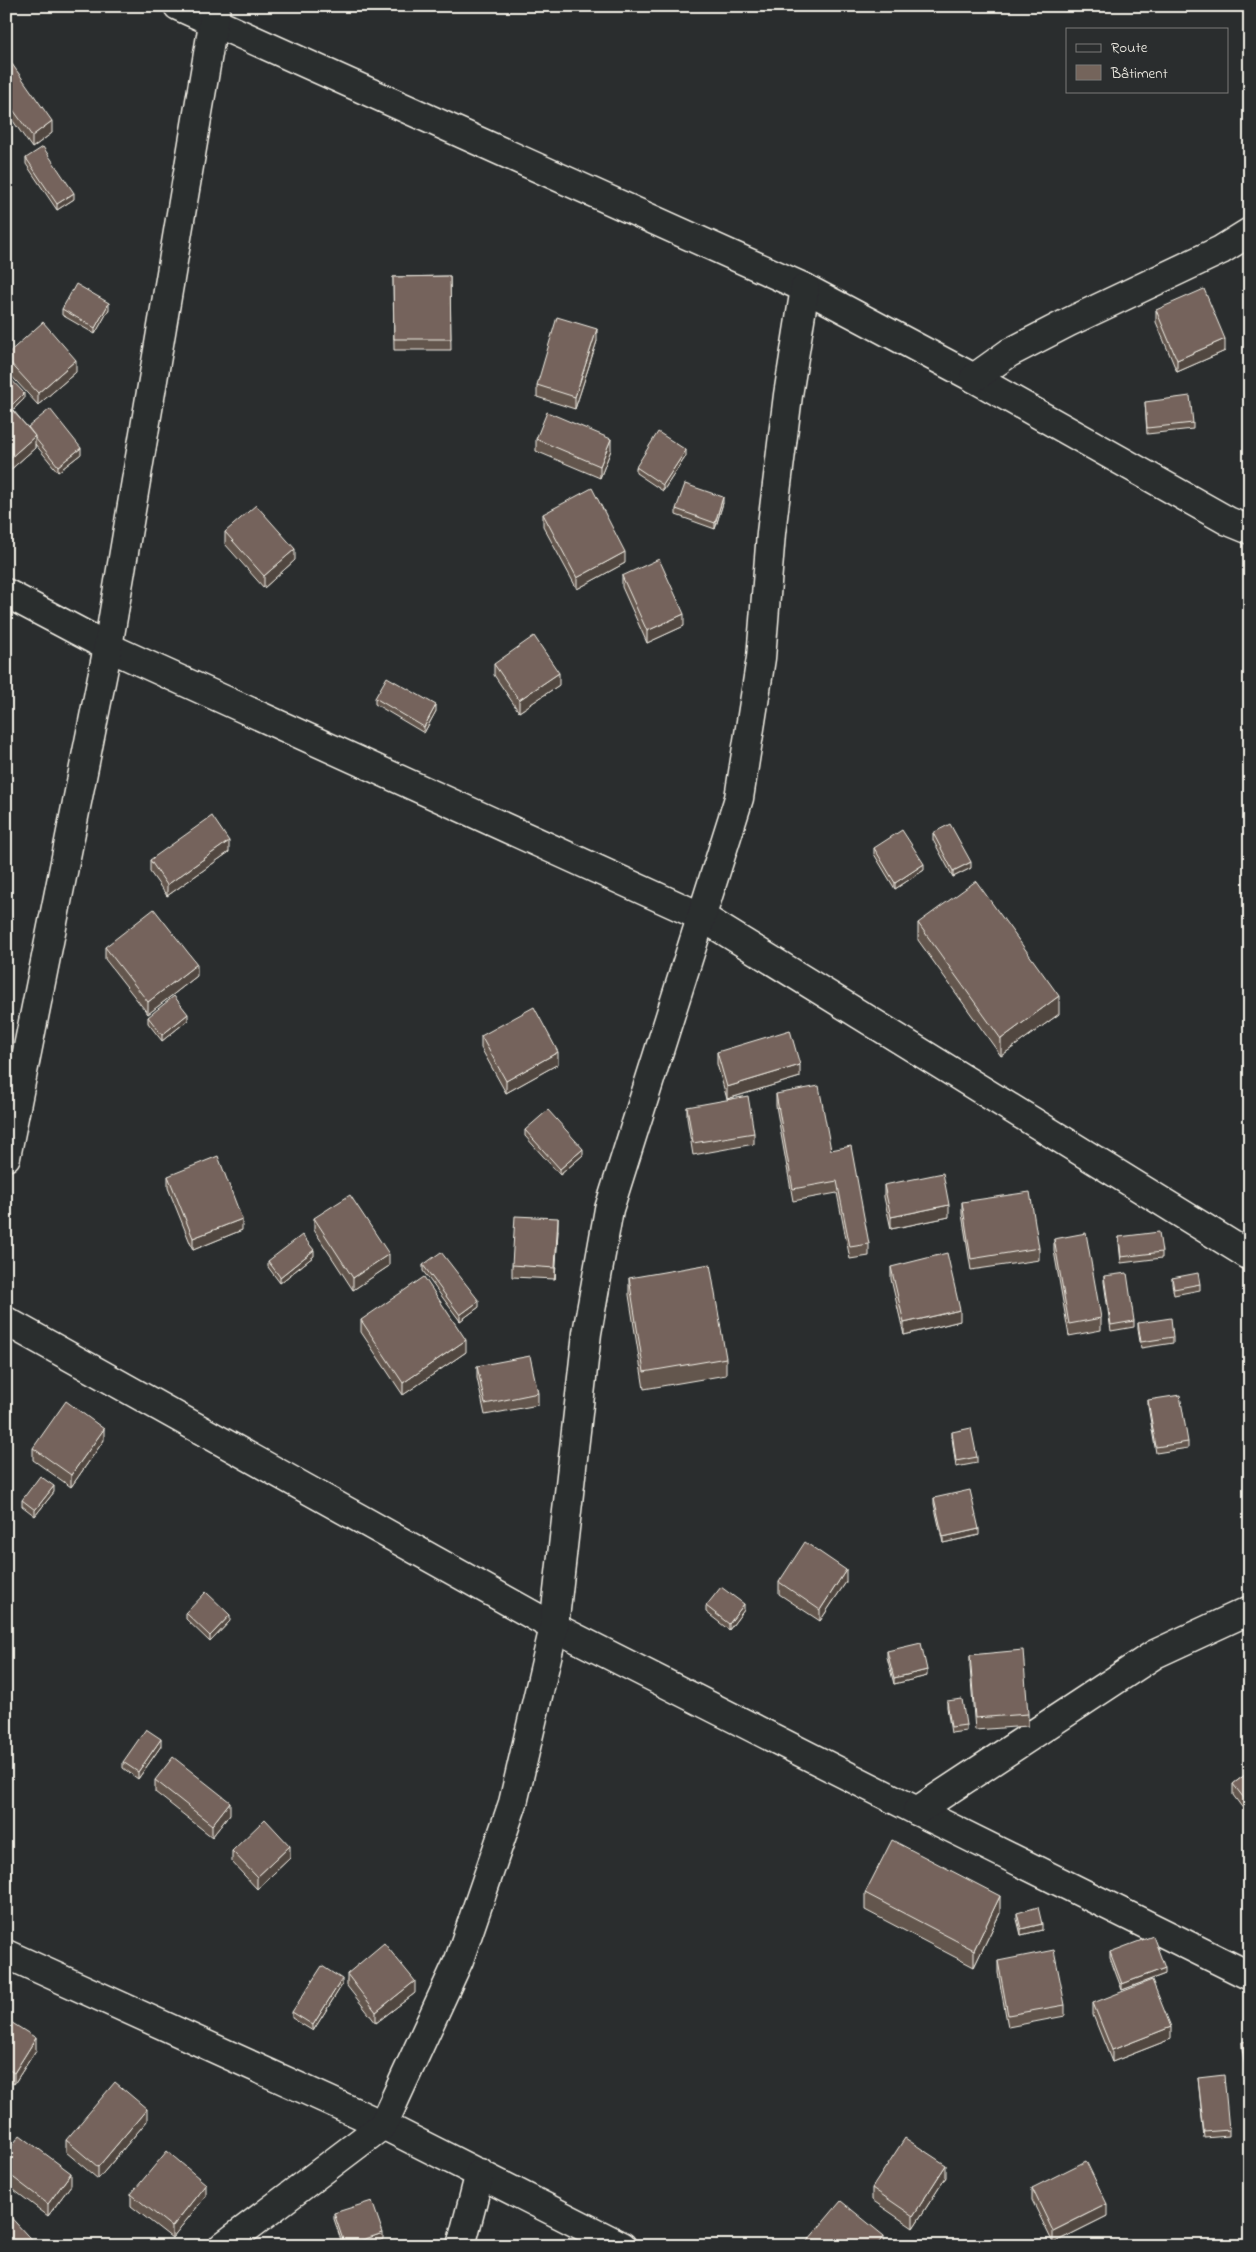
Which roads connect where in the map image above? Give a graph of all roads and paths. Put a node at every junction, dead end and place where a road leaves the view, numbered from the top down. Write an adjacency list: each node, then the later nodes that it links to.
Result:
1 (178, 6): 2 (street)
2 (214, 15): 4 (street); 8 (street)
3 (1250, 232): 5 (street)
4 (805, 288): 5 (street); 9 (street)
5 (974, 378): 6 (street)
6 (1250, 530)
7 (6, 593): 8 (street)
8 (108, 647): 9 (street); 10 (street)
9 (702, 916): 11 (street); 14 (street)
10 (6, 1157)
11 (1250, 1256)
12 (6, 1321): 14 (street)
13 (1250, 1610): 15 (street)
14 (554, 1626): 15 (street); 18 (street)
15 (916, 1811): 17 (street)
16 (6, 1954): 18 (street)
17 (1250, 1976)
18 (383, 2125): 19 (street); 20 (street)
19 (480, 2173): 21 (street); 22 (street)
20 (223, 2246)
21 (461, 2246)
22 (622, 2246)

